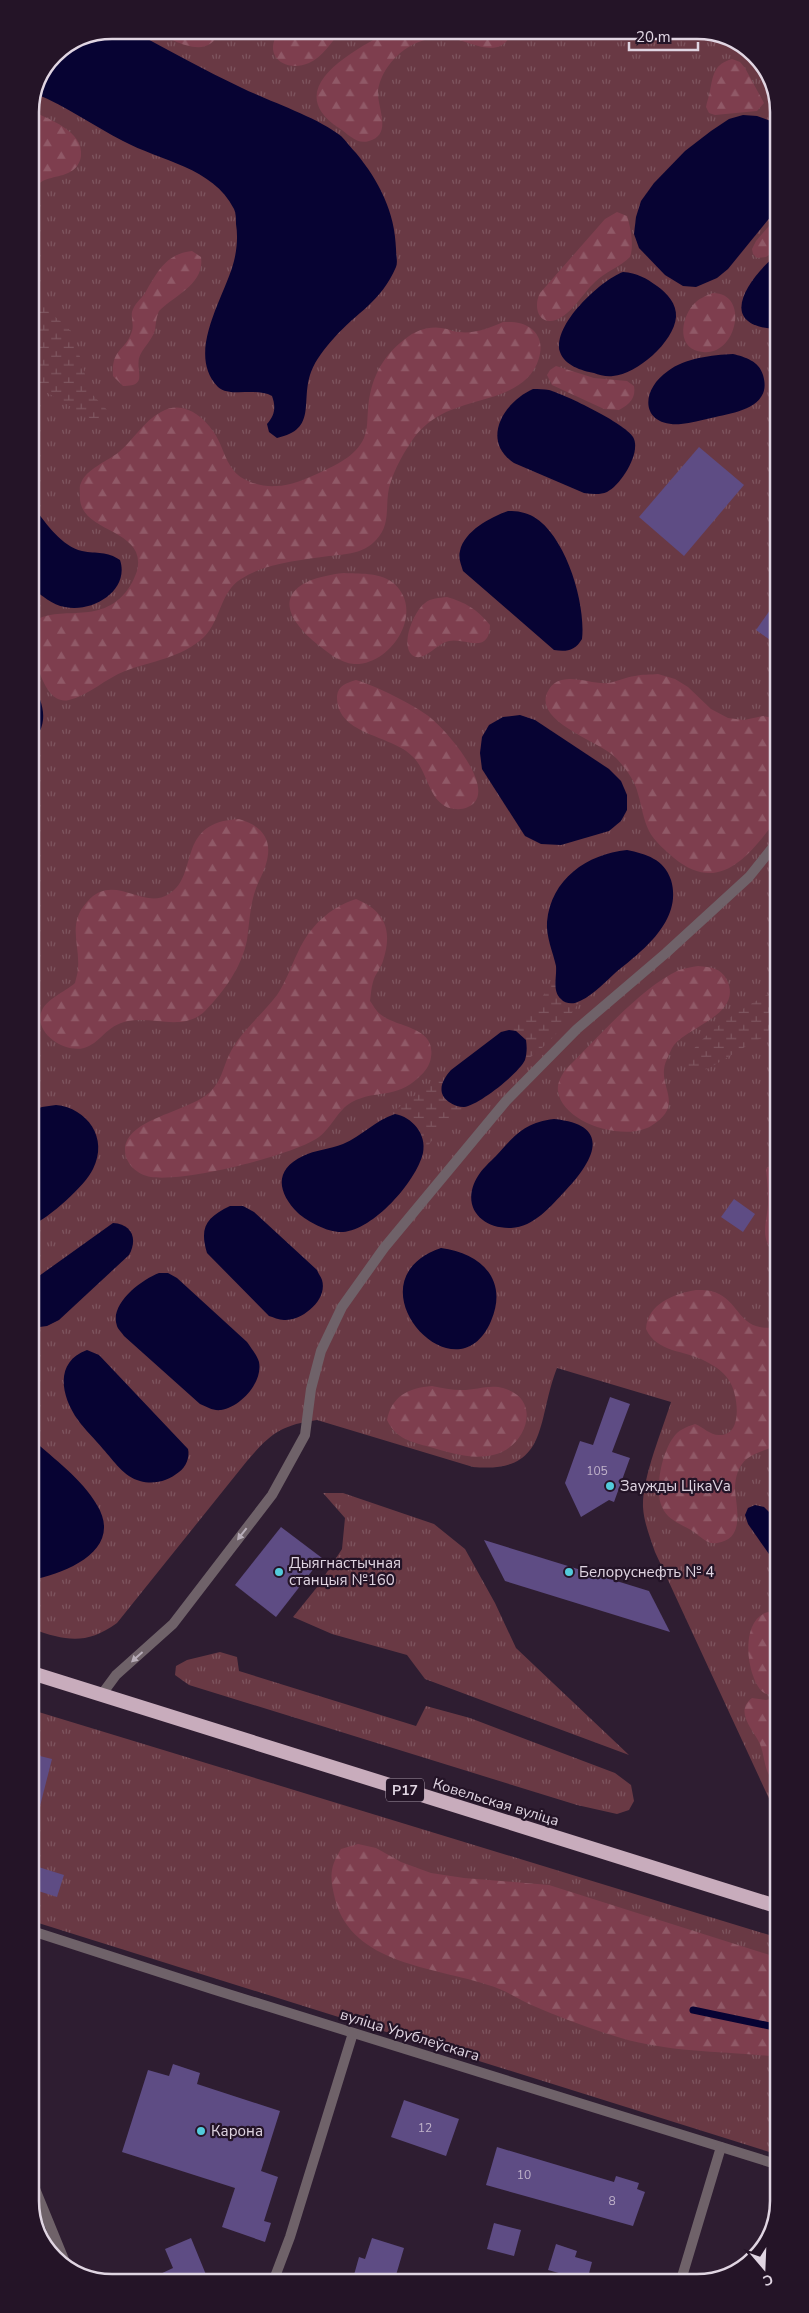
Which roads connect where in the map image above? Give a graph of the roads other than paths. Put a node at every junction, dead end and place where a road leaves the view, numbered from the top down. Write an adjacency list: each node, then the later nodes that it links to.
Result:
1 (770, 851): 3 (street, one-way to 3)
2 (39, 1675): 3 (highway, Ковельская вуліца / Р17)
3 (102, 1694): 4 (highway, Ковельская вуліца / Р17)
4 (770, 1905)
5 (39, 1933): 6 (street, вуліца Урублеўскага)
6 (354, 2033): 7 (street, вуліца Урублеўскага); 11 (street)
7 (721, 2146): 8 (street, вуліца Урублеўскага); 12 (street)
8 (770, 2162)
9 (39, 2199): 10 (street)
10 (61, 2253)
11 (276, 2274)
12 (683, 2274)

